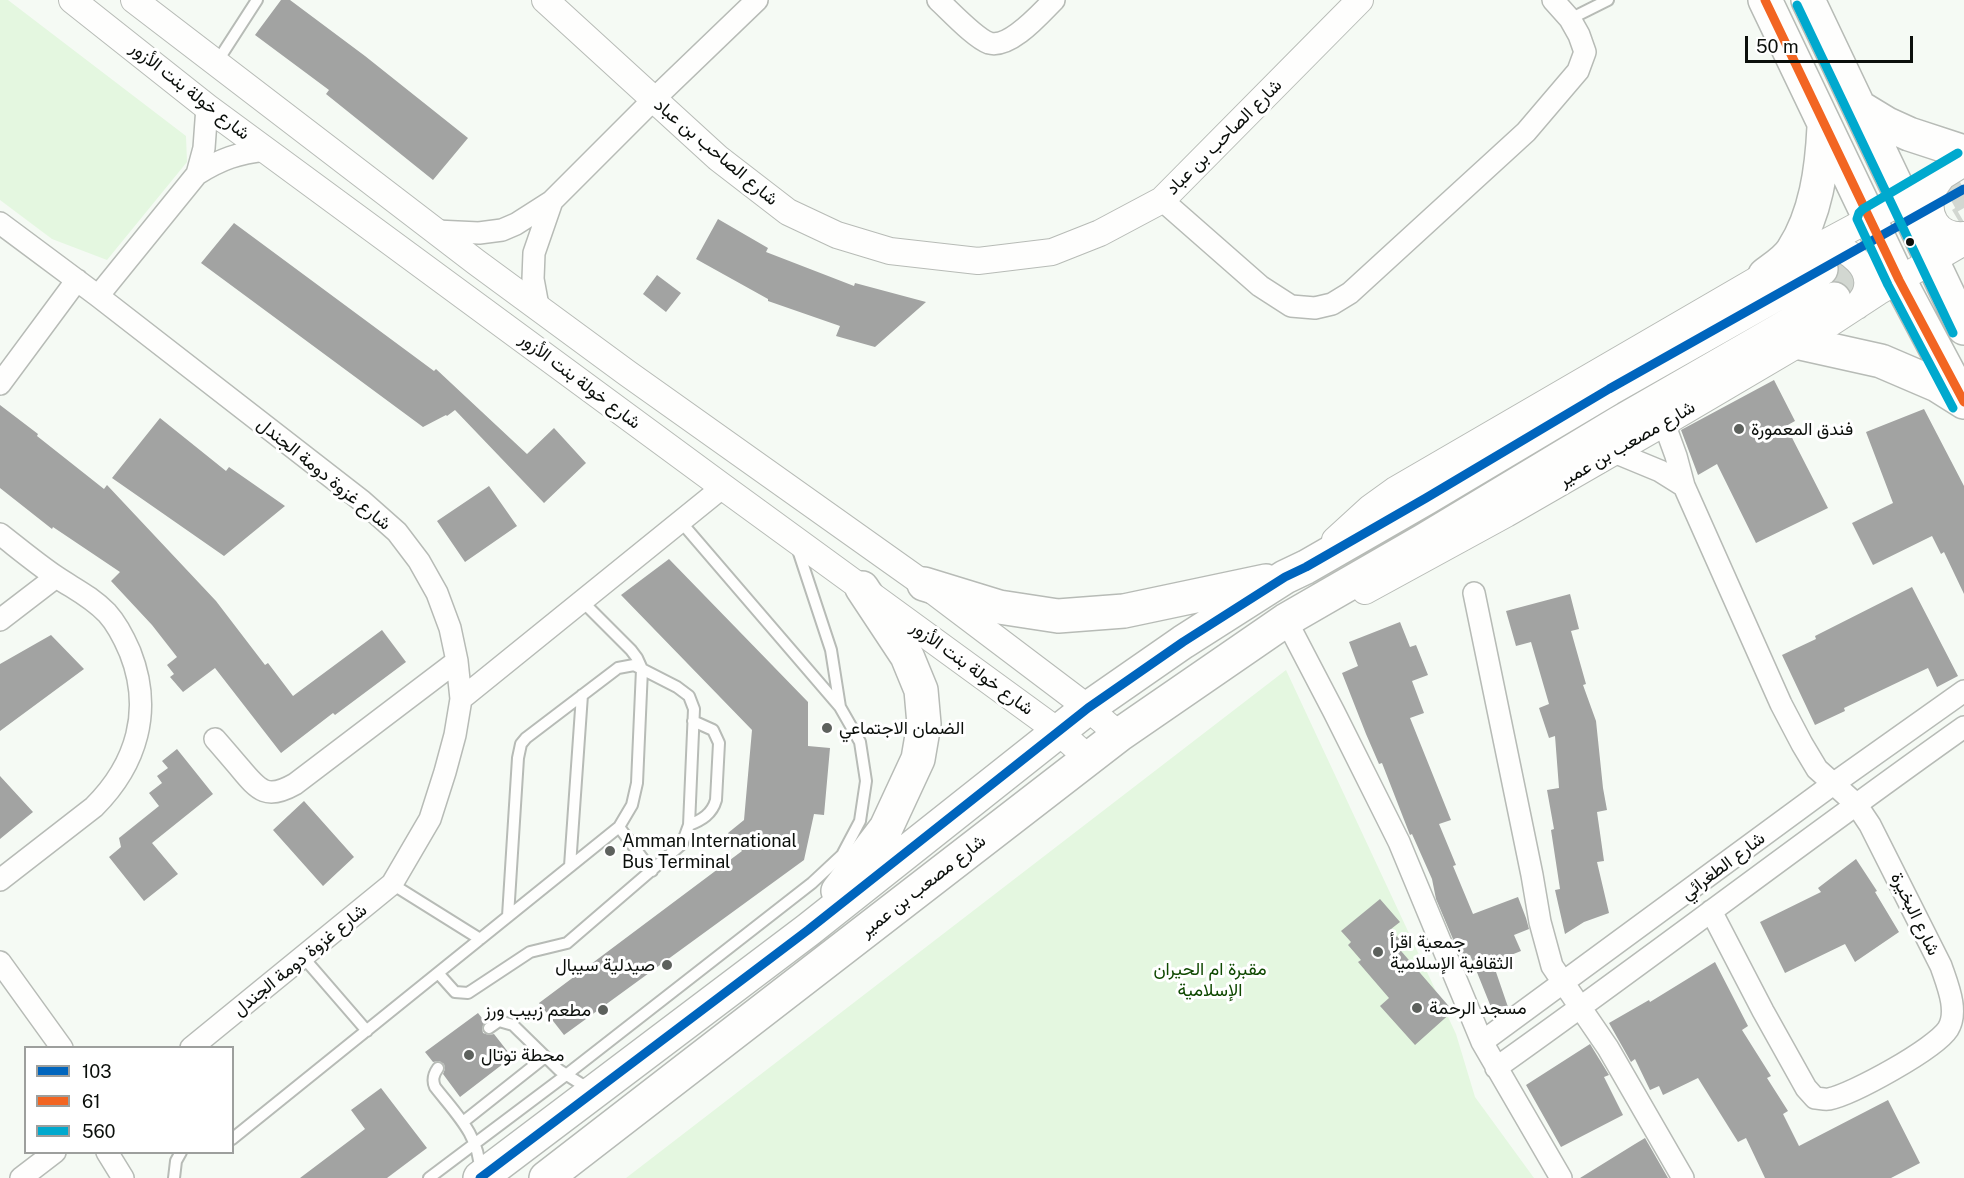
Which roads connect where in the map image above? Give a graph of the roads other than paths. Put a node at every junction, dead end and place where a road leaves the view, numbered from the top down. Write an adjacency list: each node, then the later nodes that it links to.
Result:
1 (72, 0): 16 (street, شارع خولة بنت الأزور)
2 (134, 0): 14 (street, شارع خولة بنت الأزور)
3 (257, 0): 14 (lane)
4 (545, 0): 15 (street, شارع الصاحب بن عباد)
5 (758, 0): 15 (street)
6 (938, 0): 7 (street)
7 (1053, 0)
8 (1360, 0): 24 (street, شارع الصاحب بن عباد)
9 (1553, 0): 13 (street)
10 (1608, 0): 13 (lane)
11 (1765, 0): 18 (highway)
12 (1808, 0): 17 (highway)
13 (1570, 19): 24 (street)
14 (217, 62): 29 (street, شارع خولة بنت الأزور)
15 (653, 100): 24 (street, شارع الصاحب بن عباد); 25 (street)
16 (207, 107): 19 (street, شارع خولة بنت الأزور); 22 (street)
17 (1859, 107): 20 (highway); 26 (highway)
18 (1824, 125): 27 (highway); 34 (highway)
19 (266, 150): 22 (street); 47 (street, شارع خولة بنت الأزور)
20 (1964, 152)
21 (1964, 163): 23 (street, شارع مصعب بن عمير)
22 (197, 174): 37 (street)
23 (1942, 177): 26 (street, شارع مصعب بن عمير); 30 (street)
24 (1162, 200)
25 (552, 201): 29 (street); 39 (street)
26 (1903, 201): 27 (street, شارع مصعب بن عمير); 33 (highway)
27 (1869, 219): 32 (street, شارع مصعب بن عمير); 36 (highway)
28 (0, 223): 35 (street, شارع غزوة دومة الجندل)
29 (436, 231): 39 (street, شارع خولة بنت الأزور)
30 (1964, 236)
31 (1964, 242): 33 (street, شارع مصعب بن عمير)
32 (1824, 256): 34 (street, شارع مصعب بن عمير); 38 (street); 51 (highway, شارع مصعب بن عمير)
33 (1933, 260): 36 (street, شارع مصعب بن عمير); 40 (highway)
34 (1765, 275): 51 (street, شارع مصعب بن عمير)
35 (77, 280): 37 (street, شارع غزوة دومة الجندل); 42 (street)
36 (1899, 280): 38 (street, شارع مصعب بن عمير); 43 (highway)
37 (98, 296): 59 (street, شارع غزوة دومة الجندل)
38 (1846, 302): 41 (street, شارع مصعب بن عمير); 57 (highway, شارع مصعب بن عمير)
39 (538, 306): 53 (street, شارع خولة بنت الأزور)
40 (1964, 328)
41 (1800, 343): 43 (highway); 44 (street, شارع مصعب بن عمير)
42 (0, 384)
43 (1964, 402)
44 (1664, 423): 45 (street, شارع مصعب بن عمير); 46 (street, شارع البخيرة)
45 (1614, 452): 46 (street); 57 (street, شارع مصعب بن عمير)
46 (1684, 486): 72 (street, شارع البخيرة)
47 (723, 487): 48 (street); 50 (street, شارع خولة بنت الأزور)
48 (681, 522): 56 (street); 64 (lane)
49 (0, 534): 52 (street)
50 (794, 539): 54 (street, شارع خولة بنت الأزور); 64 (lane)
51 (1296, 572): 53 (highway); 65 (highway, شارع مصعب بن عمير)
52 (56, 577): 58 (street); 78 (street)
53 (924, 584): 65 (street, شارع خولة بنت الأزور)
54 (862, 588): 68 (street, شارع خولة بنت الأزور); 82 (highway)
55 (1474, 593): 87 (street)
56 (582, 601): 60 (lane); 63 (street)
57 (1298, 614): 69 (highway, شارع مصعب بن عمير); 91 (street)
58 (0, 620)
59 (457, 661): 63 (street, شارع غزوة دومة الجندل); 70 (street)
60 (642, 669): 62 (lane); 66 (lane); 75 (lane)
61 (1964, 691): 72 (street, شارع الطغرائي)
62 (582, 695): 76 (lane); 81 (lane)
63 (461, 699): 79 (street, شارع غزوة دومة الجندل)
64 (840, 707): 97 (lane)
65 (1088, 708): 68 (highway, شارع مصعب بن عمير); 69 (street, شارع خولة بنت الأزور)
66 (693, 721): 74 (lane); 74 (lane)
67 (1964, 727): 73 (street, شارع الطغرائي)
68 (1059, 732): 71 (street, شارع خولة بنت الأزور); 82 (highway, شارع مصعب بن عمير)
69 (1119, 735): 71 (highway, شارع مصعب بن عمير)
70 (215, 739)
71 (1089, 759): 110 (highway, شارع مصعب بن عمير)
72 (1833, 784): 73 (street, شارع البخيرة); 87 (street, شارع الطغرائي)
73 (1856, 804): 80 (street, شارع الطغرائي); 80 (street, شارع البخيرة)
74 (689, 825): 77 (lane)
75 (619, 826): 76 (lane); 77 (lane)
76 (570, 866): 81 (lane)
77 (652, 871): 86 (lane)
78 (0, 880)
79 (392, 884): 83 (lane); 84 (street, شارع غزوة دومة الجندل)
80 (1711, 911): 88 (street, شارع الطغرائي)
81 (508, 916): 83 (lane)
82 (808, 930): 98 (highway, شارع مصعب بن عمير)
83 (480, 939): 86 (lane)
84 (303, 957): 90 (lane); 93 (street, شارع غزوة دومة الجندل)
85 (0, 962): 92 (street)
86 (438, 973): 90 (lane)
87 (1564, 984): 88 (street); 91 (street, شارع الطغرائي)
88 (1581, 1007): 96 (street, شارع الطغرائي); 112 (street)
89 (489, 1028): 94 (lane)
90 (367, 1031): 100 (lane)
91 (1482, 1042): 96 (street)
92 (61, 1046)
93 (192, 1046)
94 (545, 1057): 97 (lane); 99 (lane)
95 (438, 1068): 99 (lane)
96 (1496, 1068): 111 (street)
97 (566, 1075): 98 (lane); 101 (lane)
98 (594, 1092): 109 (highway, شارع مصعب بن عمير)
99 (463, 1122): 101 (lane)
100 (234, 1137)
101 (475, 1143): 108 (lane); 109 (lane)
102 (52, 1154): 105 (street)
103 (108, 1154): 106 (street)
104 (180, 1154): 107 (lane)
105 (21, 1178)
106 (123, 1178)
107 (174, 1178)
108 (429, 1178)
109 (480, 1178)
110 (546, 1178)
111 (1562, 1178)
112 (1683, 1178)

